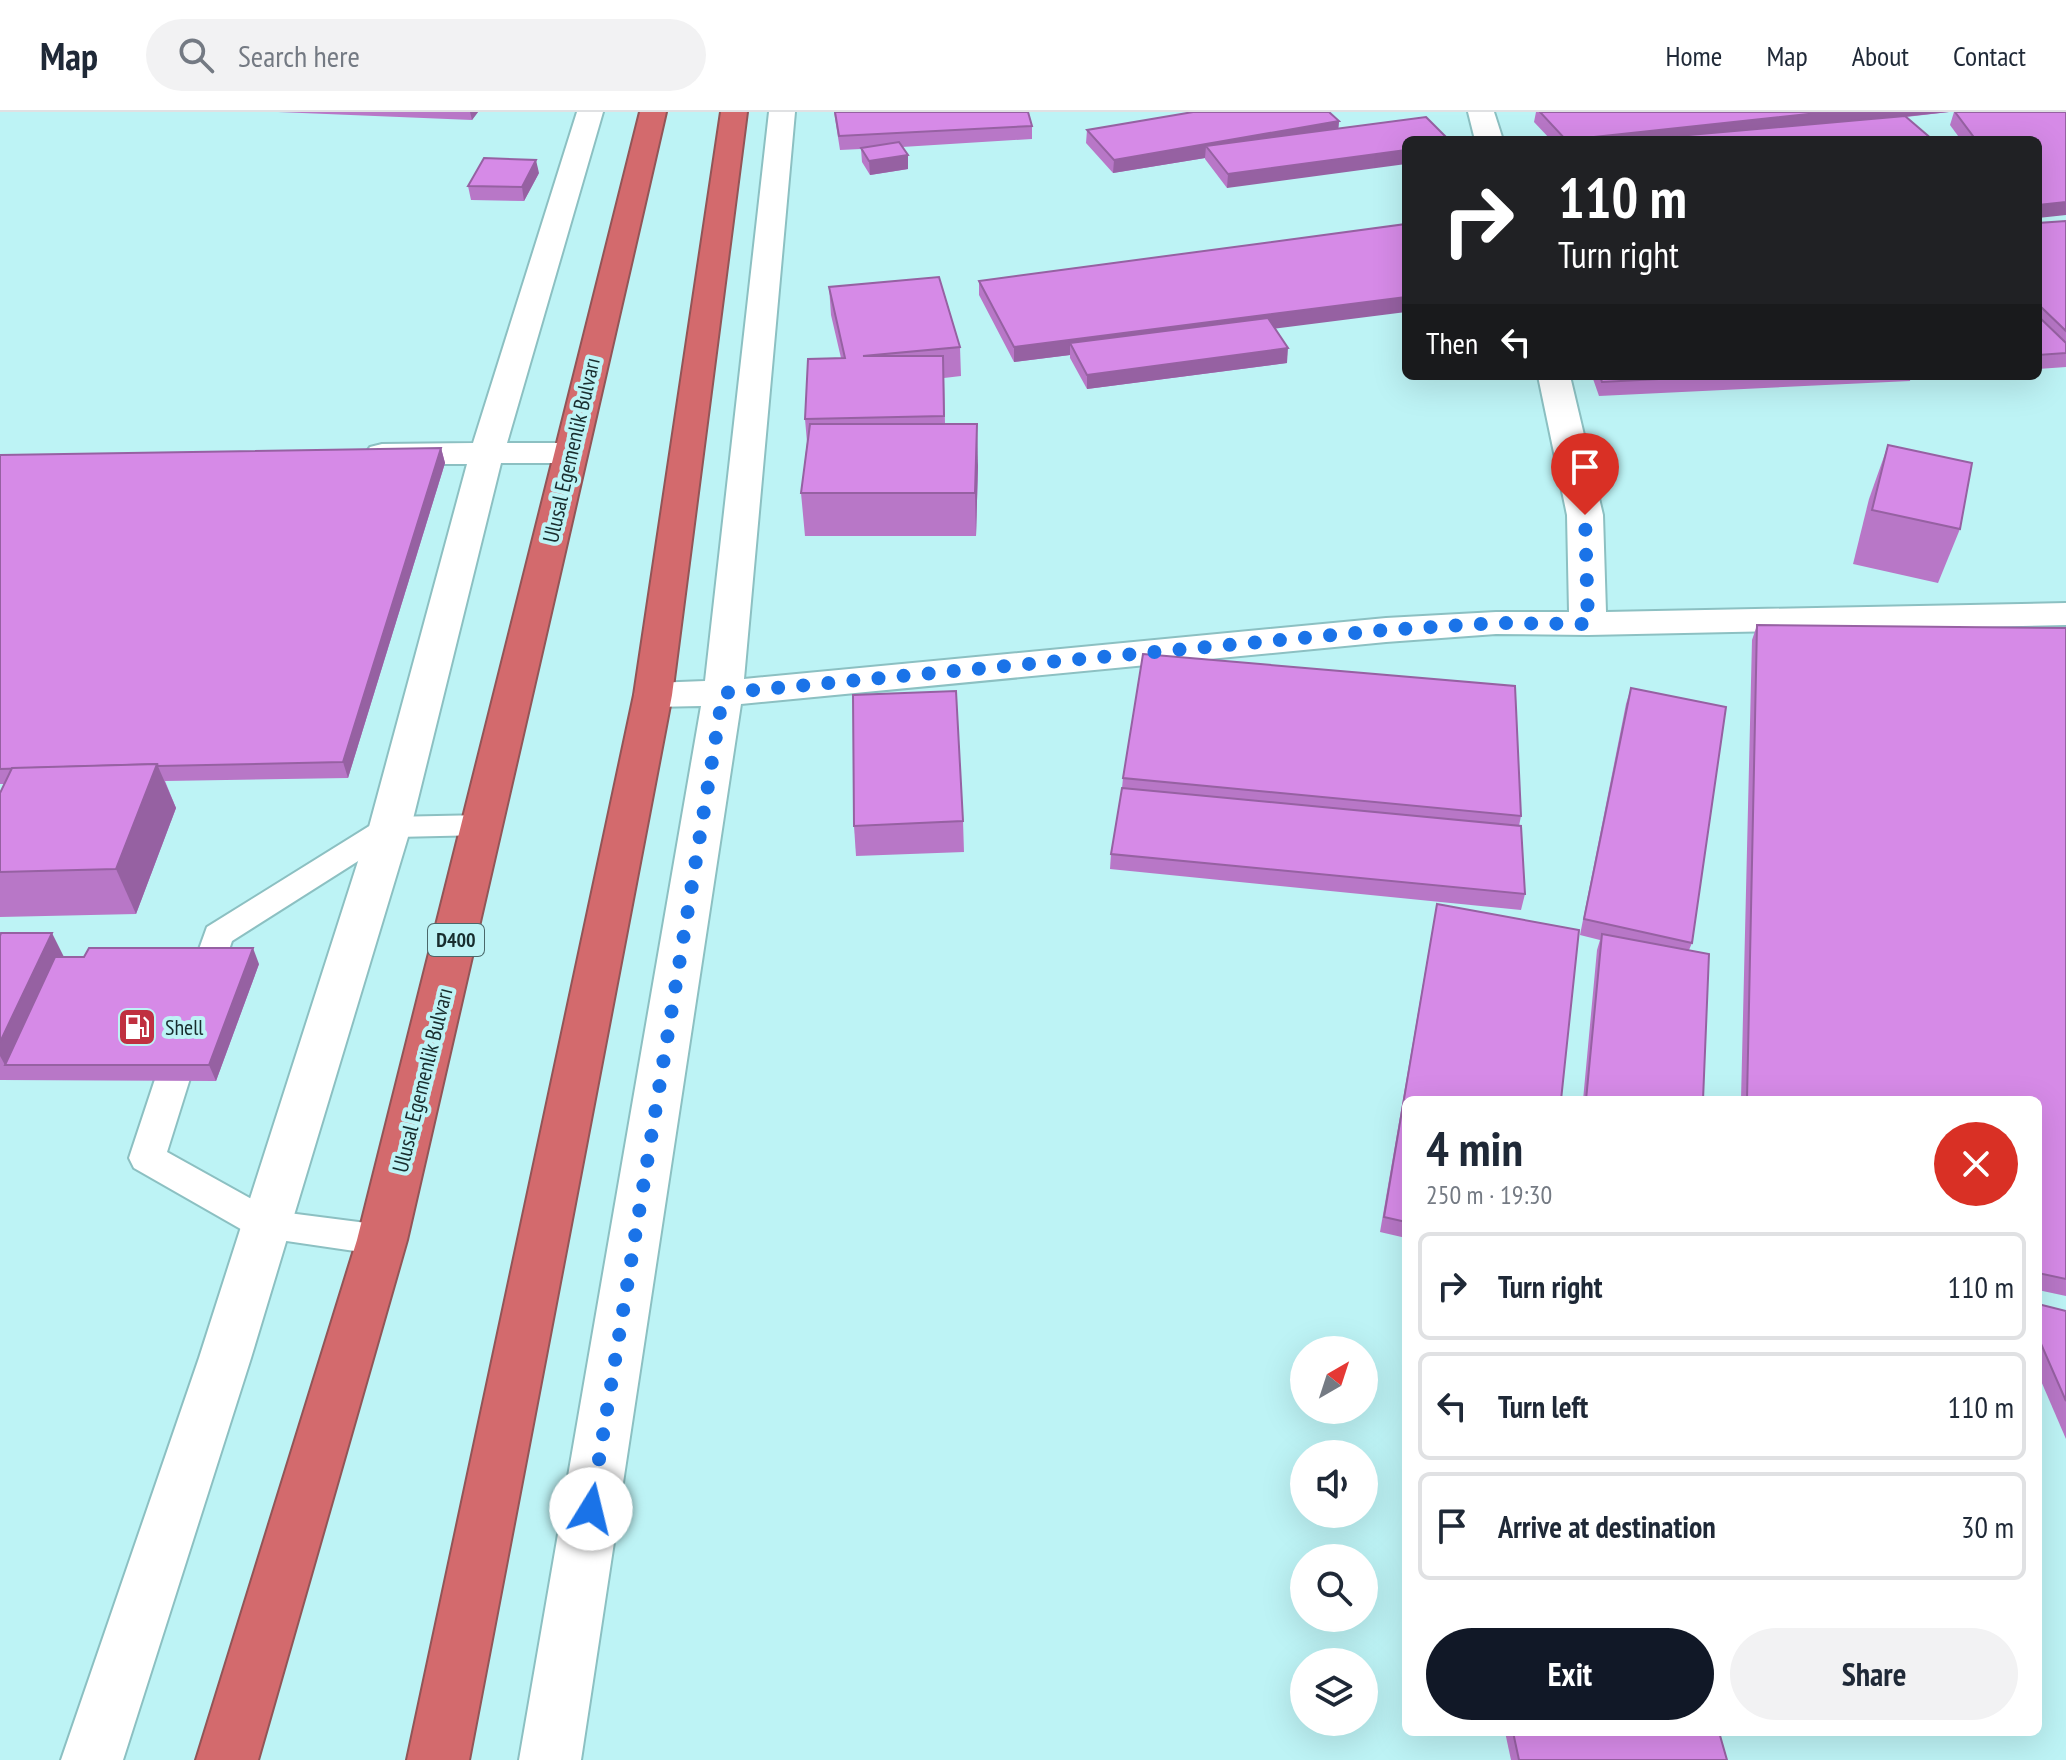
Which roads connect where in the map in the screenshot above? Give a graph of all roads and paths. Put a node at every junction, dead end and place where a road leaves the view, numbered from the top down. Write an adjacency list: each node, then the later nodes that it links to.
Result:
1 (590, 112): 8 (street)
2 (653, 112): 9 (highway, Ulusal Egemenlik Bulvarı / D400)
3 (734, 112): 14 (highway)
4 (782, 112): 13 (street)
5 (1481, 112): 6 (street)
6 (1488, 136)
7 (1555, 380): 12 (street)
8 (487, 453): 9 (street); 10 (street); 16 (street)
9 (569, 453): 15 (highway, Ulusal Egemenlik Bulvarı / D400)
10 (343, 455)
11 (2066, 614): 12 (street)
12 (1588, 624): 13 (street)
13 (723, 693): 14 (street); 22 (street)
14 (653, 695): 21 (highway)
15 (484, 825): 16 (lane); 18 (highway, Ulusal Egemenlik Bulvarı / D400)
16 (390, 827): 17 (street); 17 (lane)
17 (266, 1225): 18 (lane); 19 (street)
18 (382, 1240): 20 (highway, Ulusal Egemenlik Bulvarı / D400)
19 (92, 1760)
20 (227, 1760)
21 (438, 1760)
22 (550, 1760)

